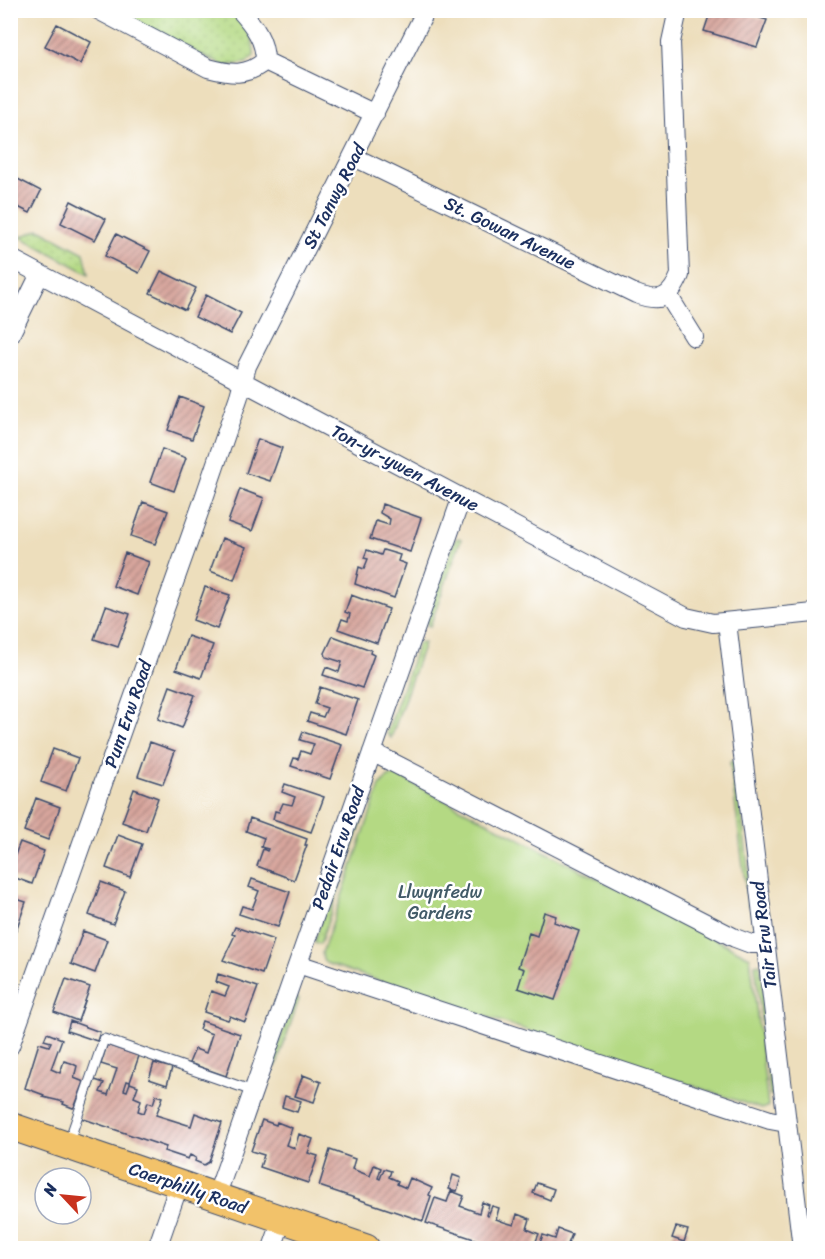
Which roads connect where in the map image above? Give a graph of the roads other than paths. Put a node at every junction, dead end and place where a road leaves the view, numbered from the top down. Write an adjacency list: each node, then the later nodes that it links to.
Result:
1 (98, 10): 5 (street)
2 (240, 10): 5 (street)
3 (426, 10): 6 (street, St Tanwg Road)
4 (678, 10): 10 (street)
5 (265, 61): 6 (street)
6 (375, 114): 7 (street, St Tanwg Road)
7 (354, 157): 10 (street, St. Gowan Avenue); 13 (street, St Tanwg Road)
8 (10, 258): 9 (street, Ton-yr-ywen Avenue)
9 (40, 274): 11 (street); 13 (street, Ton-yr-ywen Avenue)
10 (668, 295): 12 (street)
11 (10, 335)
12 (694, 337)
13 (243, 381): 14 (street, Ton-yr-ywen Avenue); 20 (street, Pum Erw Road)
14 (461, 499): 16 (street, Ton-yr-ywen Avenue); 17 (street, Pedair Erw Road)
15 (814, 613): 16 (street, Ton-yr-ywen Avenue)
16 (727, 622): 18 (street, Tair Erw Road)
17 (372, 752): 18 (street); 19 (street, Pedair Erw Road)
18 (764, 944): 22 (street, Tair Erw Road)
19 (298, 964): 21 (street, Pedair Erw Road); 22 (street)
20 (10, 1046)
21 (253, 1091): 24 (lane); 26 (street, Pedair Erw Road)
22 (786, 1123): 31 (street, Tair Erw Road)
23 (10, 1126): 24 (main road, Caerphilly Road)
24 (67, 1146): 25 (main road, Caerphilly Road)
25 (179, 1185): 26 (main road, Caerphilly Road); 28 (street)
26 (216, 1197): 27 (main road, Caerphilly Road)
27 (282, 1220): 29 (street); 30 (main road, Caerphilly Road)
28 (157, 1248)
29 (272, 1248)
30 (366, 1248)
31 (802, 1248)

